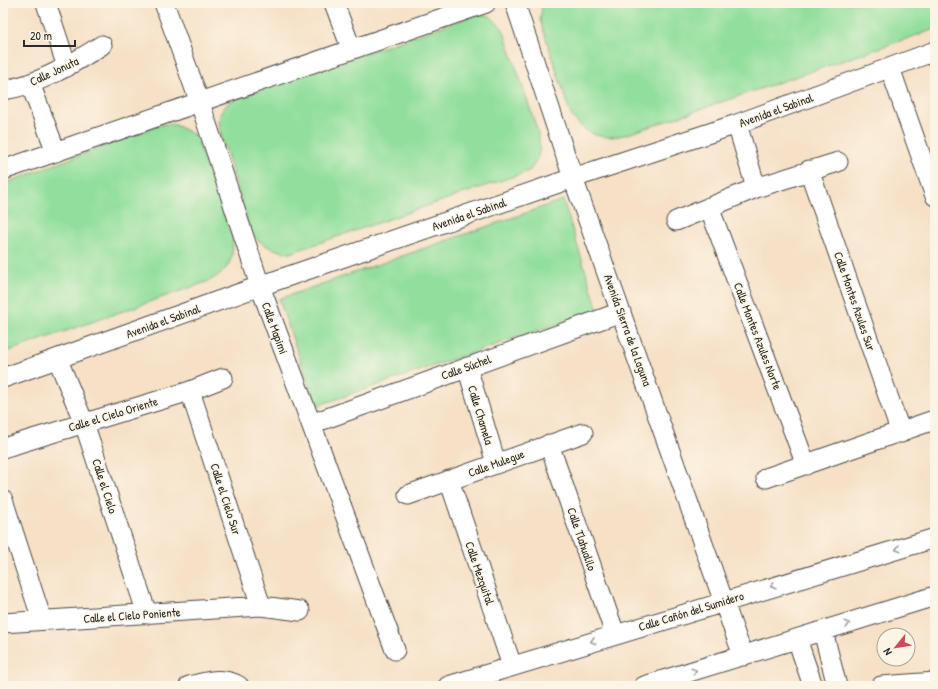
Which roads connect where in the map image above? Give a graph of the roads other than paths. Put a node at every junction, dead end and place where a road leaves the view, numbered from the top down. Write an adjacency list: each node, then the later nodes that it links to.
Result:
1 (46, 3): 9 (street)
2 (164, 3): 13 (street, Calle Mapimi)
3 (334, 3): 7 (street)
4 (486, 3): 7 (street)
5 (515, 3): 19 (street, Avenida Sierra de la Laguna)
6 (102, 45): 9 (street, Calle Jonuta)
7 (351, 48): 13 (street)
8 (935, 51): 10 (street, Avenida el Sabinal)
9 (67, 67): 11 (street, Calle Jonuta)
10 (890, 68): 14 (street, Avenida el Sabinal); 21 (street)
11 (30, 83): 12 (street, Calle Jonuta); 15 (street)
12 (3, 90)
13 (200, 103): 15 (street); 24 (street, Calle Mapimi)
14 (737, 124): 19 (street, Avenida el Sabinal); 20 (street)
15 (56, 152): 17 (street)
16 (838, 162): 18 (street)
17 (3, 170)
18 (809, 170): 20 (street); 35 (street, Calle Montes Azules Sur)
19 (573, 178): 24 (street, Avenida el Sabinal); 25 (street, Avenida Sierra de la Laguna)
20 (756, 188): 22 (street)
21 (935, 196)
22 (709, 207): 23 (street); 39 (street, Calle Montes Azules Norte)
23 (676, 221)
24 (260, 286): 26 (street, Avenida el Sabinal); 33 (street, Calle Mapimi)
25 (621, 312): 27 (street, Calle Súchel); 46 (street, Avenida Sierra de la Laguna)
26 (58, 360): 28 (street, Avenida el Sabinal); 32 (street, Calle el Cielo)
27 (467, 367): 33 (street, Calle Súchel); 38 (street, Calle Chamela)
28 (3, 378)
29 (223, 378): 30 (street, Calle el Cielo Oriente)
30 (190, 391): 32 (street, Calle el Cielo Oriente); 47 (street, Calle el Cielo Sur)
31 (931, 421): 35 (street)
32 (84, 423): 37 (street, Calle el Cielo Oriente); 49 (street, Calle el Cielo)
33 (310, 424): 55 (street, Calle Mapimi)
34 (583, 433): 36 (street, Calle Mulegue)
35 (901, 433): 39 (street)
36 (549, 444): 38 (street, Calle Mulegue); 53 (street, Calle Tlahualilo)
37 (3, 448)
38 (496, 463): 41 (street, Calle Mulegue)
39 (806, 465): 40 (street)
40 (766, 478)
41 (449, 480): 42 (street, Calle Mulegue); 57 (street, Calle Mezquital)
42 (408, 495)
43 (3, 500): 50 (street)
44 (935, 538): 46 (street, Calle Cañón del Sumidero, one-way to 46)
45 (935, 596): 52 (street, one-way to 45)
46 (724, 601): 53 (street, Calle Cañón del Sumidero); 56 (street, Avenida Sierra de la Laguna)
47 (262, 606): 48 (street, Calle el Cielo Poniente); 49 (street, Calle el Cielo Poniente)
48 (300, 611)
49 (147, 614): 50 (street, Calle el Cielo Poniente)
50 (42, 620): 51 (street, Calle el Cielo Poniente)
51 (3, 623)
52 (822, 631): 54 (street); 65 (street)
53 (615, 634): 57 (street, Calle Cañón del Sumidero, one-way to 57)
54 (798, 639): 56 (street); 64 (street)
55 (395, 650)
56 (743, 656): 63 (street, one-way to 56)
57 (512, 666): 62 (street, Calle Cañón del Sumidero)
58 (935, 682): 66 (street)
59 (217, 683): 60 (street); 61 (street)
60 (189, 686)
61 (239, 686)
62 (448, 686)
63 (644, 686)
64 (813, 686)
65 (837, 686)
66 (881, 686)

